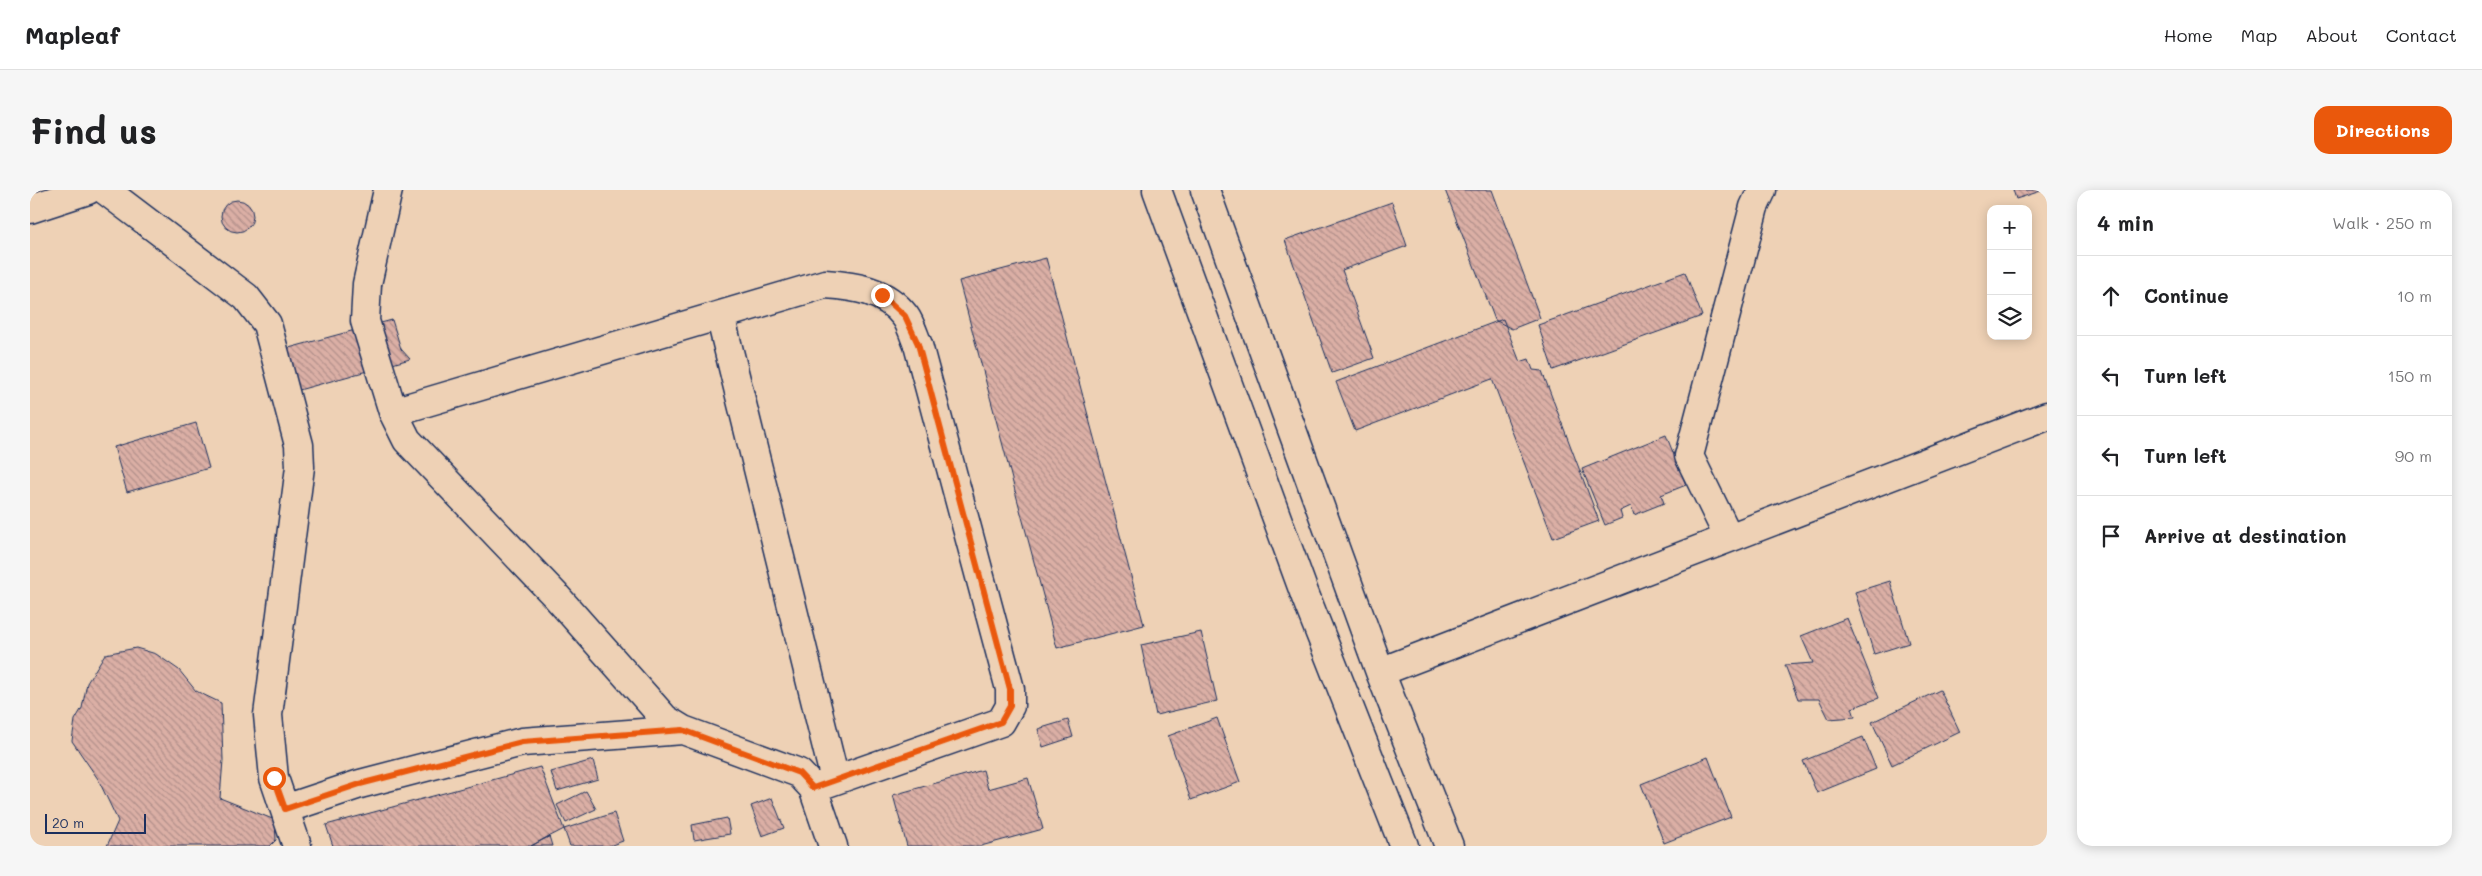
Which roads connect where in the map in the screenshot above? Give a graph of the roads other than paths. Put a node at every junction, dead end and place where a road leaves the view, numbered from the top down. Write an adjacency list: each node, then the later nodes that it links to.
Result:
1 (88, 190): 7 (street)
2 (105, 190): 15 (street)
3 (388, 190): 9 (street)
4 (1157, 190): 18 (street)
5 (1205, 190): 12 (street)
6 (1762, 190): 11 (street)
7 (30, 209)
8 (720, 315): 9 (street); 14 (street); 14 (street)
9 (393, 412): 13 (street)
10 (2047, 416): 11 (street)
11 (1729, 538): 12 (street)
12 (1380, 672): 19 (street)
13 (683, 730): 14 (street); 15 (street)
14 (824, 784): 17 (street)
15 (285, 809): 16 (street)
16 (297, 846)
17 (833, 846)
18 (1404, 846)
19 (1449, 846)

